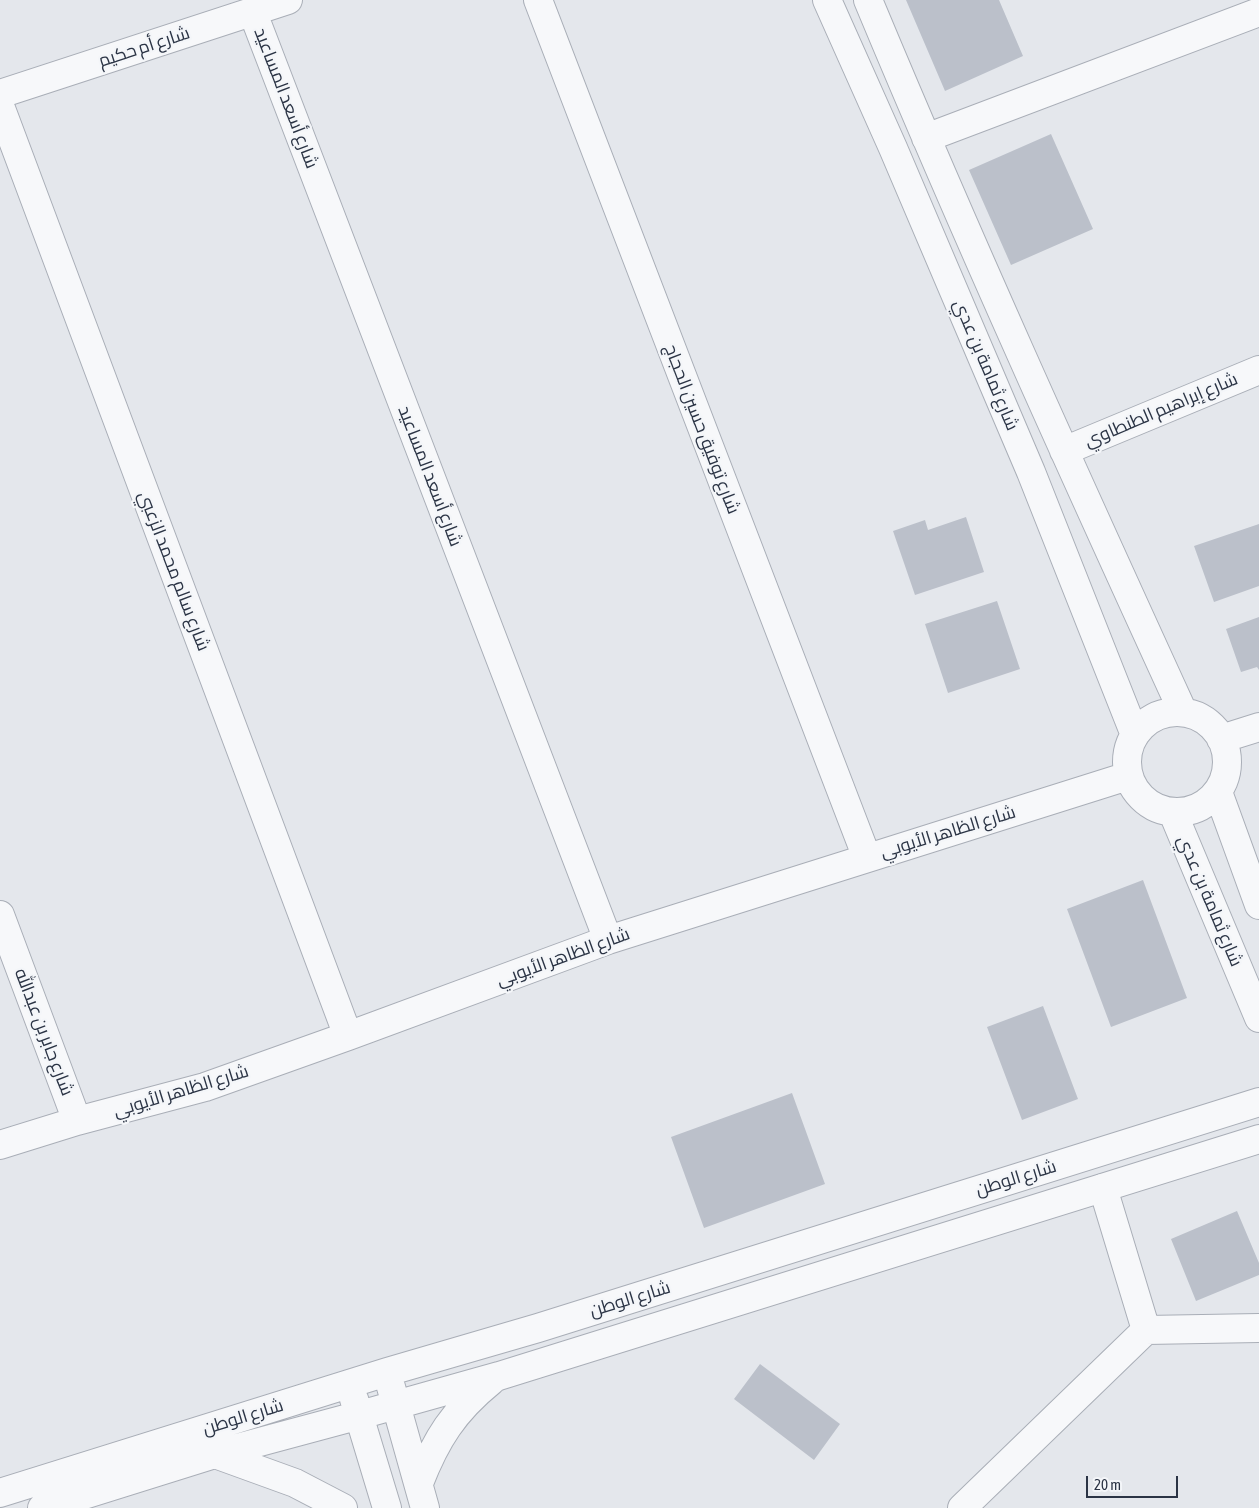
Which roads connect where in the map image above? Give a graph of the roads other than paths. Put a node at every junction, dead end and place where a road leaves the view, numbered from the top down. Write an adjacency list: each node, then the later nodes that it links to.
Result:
1 (288, 0): 6 (street, شارع أم حكيم)
2 (538, 0): 19 (street, شارع توفيق حسين الحجاج)
3 (827, 0): 14 (street, شارع ثمامة بن عدي)
4 (868, 0): 9 (street, شارع ثمامة بن عدي)
5 (1259, 12): 9 (street)
6 (253, 13): 7 (street, شارع أم حكيم); 22 (street, شارع أسعد المساعيد)
7 (0, 94)
8 (0, 106): 24 (street, شارع سالم محمد الزعبي)
9 (926, 138): 11 (street, شارع ثمامة بن عدي)
10 (1259, 370): 11 (street, شارع إبراهيم الطنطاوي)
11 (1064, 451): 12 (street, شارع ثمامة بن عدي)
12 (1183, 712): 14 (street); 15 (street)
13 (1259, 727): 15 (street)
14 (1135, 735): 16 (street)
15 (1221, 739): 17 (street)
16 (1128, 776): 18 (street); 19 (street, شارع الظاهر الأيوبي)
17 (1218, 792): 18 (street); 20 (street)
18 (1173, 812): 23 (street, شارع ثمامة بن عدي)
19 (867, 858): 22 (street, شارع الظاهر الأيوبي)
20 (1259, 906)
21 (0, 915): 26 (street, شارع جابر بن عبدالله)
22 (608, 940): 24 (street, شارع الظاهر الأيوبي)
23 (1259, 1018)
24 (348, 1036): 26 (street, شارع الظاهر الأيوبي)
25 (1259, 1102): 32 (street, شارع الوطن)
26 (77, 1121): 28 (street, شارع الظاهر الأيوبي)
27 (1259, 1139): 29 (street, شارع الوطن)
28 (0, 1145)
29 (1103, 1188): 31 (street); 33 (street, شارع الوطن)
30 (1259, 1328): 31 (street)
31 (1146, 1330): 43 (street)
32 (387, 1372): 34 (street, شارع الوطن); 35 (street)
33 (499, 1376): 35 (street, شارع الوطن); 39 (street)
34 (349, 1384): 36 (street); 38 (street, شارع الوطن)
35 (397, 1404): 36 (street, شارع الوطن); 39 (street)
36 (360, 1416): 37 (street, شارع الوطن); 42 (street)
37 (215, 1454): 40 (street, شارع الوطن); 41 (street)
38 (0, 1493)
39 (422, 1496)
40 (42, 1508)
41 (344, 1508)
42 (387, 1508)
43 (962, 1508)

